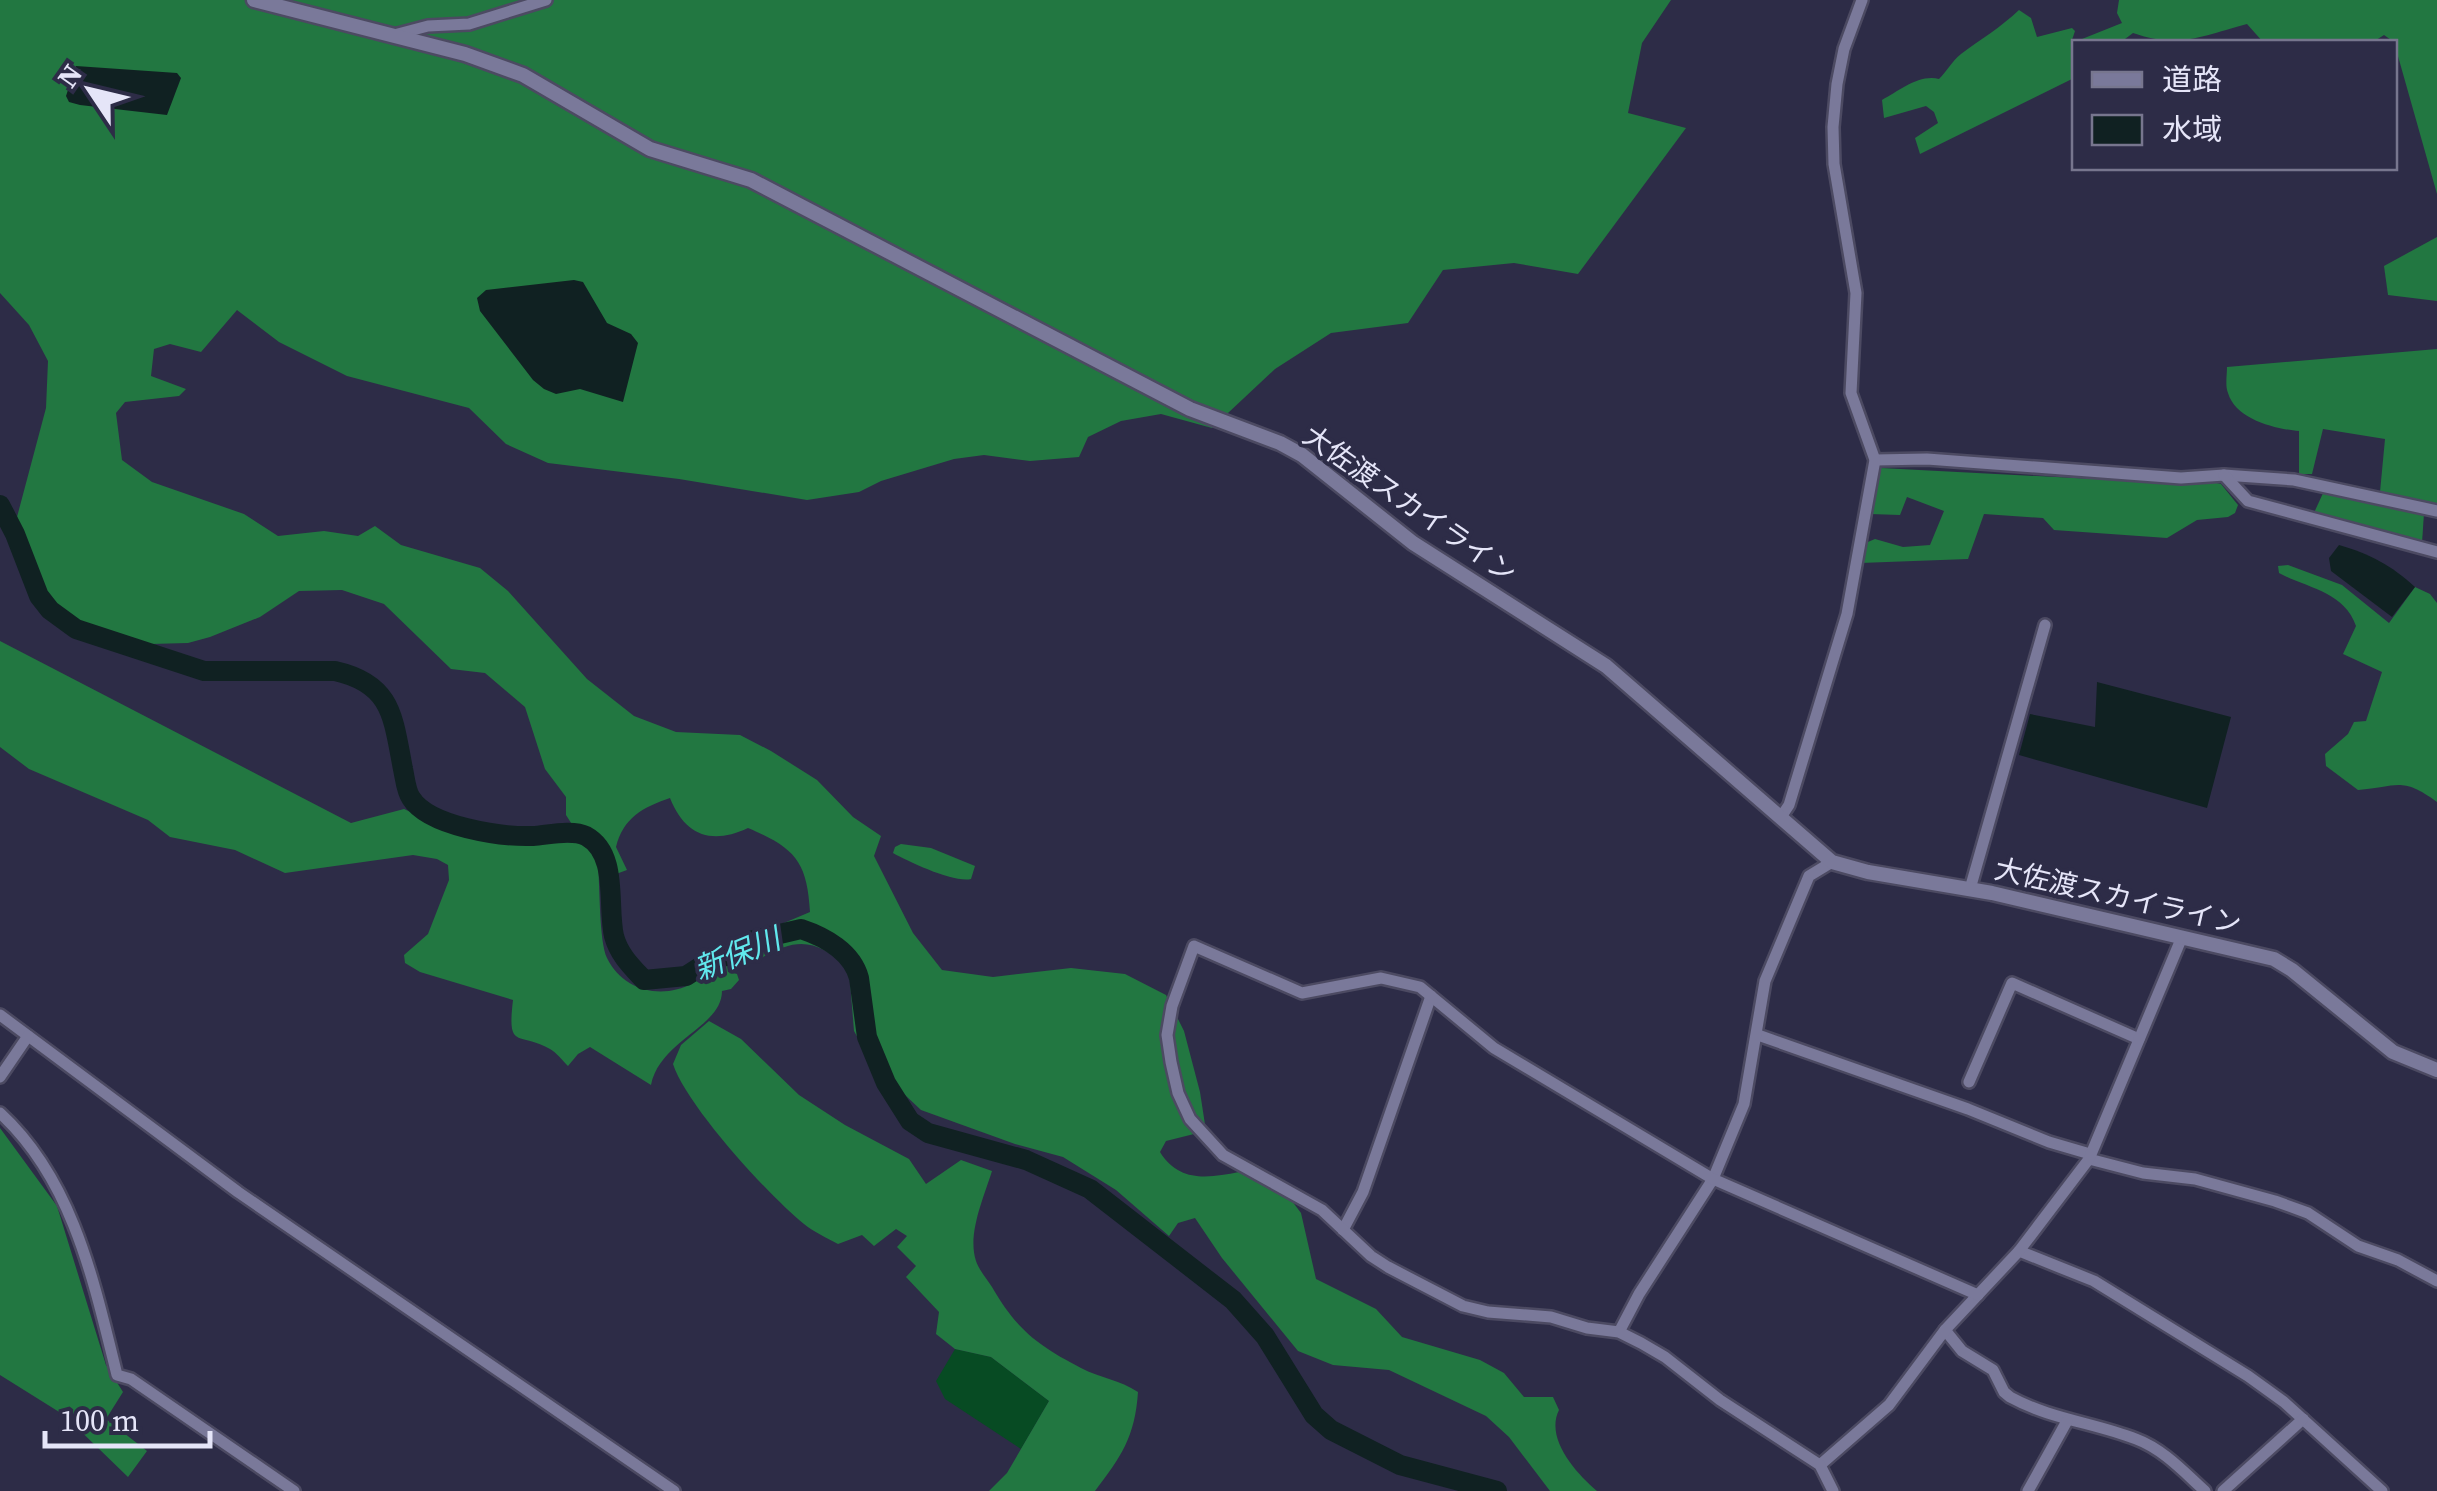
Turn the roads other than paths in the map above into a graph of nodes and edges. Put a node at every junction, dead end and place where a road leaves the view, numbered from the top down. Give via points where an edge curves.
1 (254, 0) edge
2 (546, 0) edge
3 (1862, 0) edge
4 (394, 35) junction
5 (1875, 460) junction
6 (2224, 474) junction
7 (2437, 511) edge
8 (2437, 552) edge
9 (2045, 625) dead end
10 (1782, 817) junction
11 (1832, 862) junction
12 (1970, 888) junction
13 (2182, 937) junction
14 (1431, 996) junction
15 (0, 1015) edge
16 (1758, 1035) junction
17 (28, 1036) junction
18 (2139, 1039) junction
19 (2437, 1070) edge
20 (0, 1076) edge
21 (1969, 1082) dead end
22 (0, 1113) edge
23 (2090, 1157) junction
24 (1713, 1179) junction
25 (1343, 1230) junction
26 (2020, 1251) junction
27 (2437, 1282) edge
28 (1978, 1296) junction
29 (1945, 1330) junction
30 (1619, 1332) junction
31 (2303, 1419) junction
32 (2067, 1421) junction
33 (1820, 1465) junction
34 (294, 1491) edge
35 (674, 1491) edge
36 (1833, 1491) edge
37 (2028, 1491) edge
38 (2205, 1491) edge
39 (2223, 1491) edge
40 (2382, 1491) edge

1 - 4 street, 大佐渡スカイライン
2 - 4 street via 469,24
3 - 5 street via 1837,84 1834,164 1856,292 1850,393
4 - 10 street, 大佐渡スカイライン via 523,76 650,149 751,180 1190,409 1280,443 1413,544 1606,666
5 - 6 street via 1927,458 2182,478
5 - 10 street via 1847,614
6 - 7 street via 2294,480
6 - 8 street via 2248,501
9 - 12 street
10 - 11 street, 大佐渡スカイライン
11 - 12 street, 大佐渡スカイライン
11 - 16 street via 1810,876 1765,981
12 - 13 street, 大佐渡スカイライン
13 - 18 street
13 - 19 street, 大佐渡スカイライン via 2274,959 2393,1052
14 - 24 street via 1494,1048
14 - 25 street via 1364,1192
14 - 25 street via 1381,978 1302,992 1194,946 1168,1034 1190,1120 1223,1155 1322,1210
15 - 17 street
16 - 23 street
16 - 24 street via 1744,1104
17 - 20 street
17 - 35 street via 238,1192
18 - 21 street via 2012,983
18 - 23 street
22 - 34 street via 57,1184 117,1375
23 - 26 street
23 - 27 street via 2275,1201
24 - 28 street
24 - 30 street
25 - 30 street via 1388,1267 1463,1306
26 - 28 street
26 - 31 street via 2094,1282 2248,1376
28 - 29 street
29 - 32 street via 1962,1351 1993,1370 2010,1397
29 - 33 street via 1889,1406
30 - 33 street
31 - 39 street
31 - 40 street
32 - 37 street
32 - 38 street via 2137,1439
33 - 36 street

